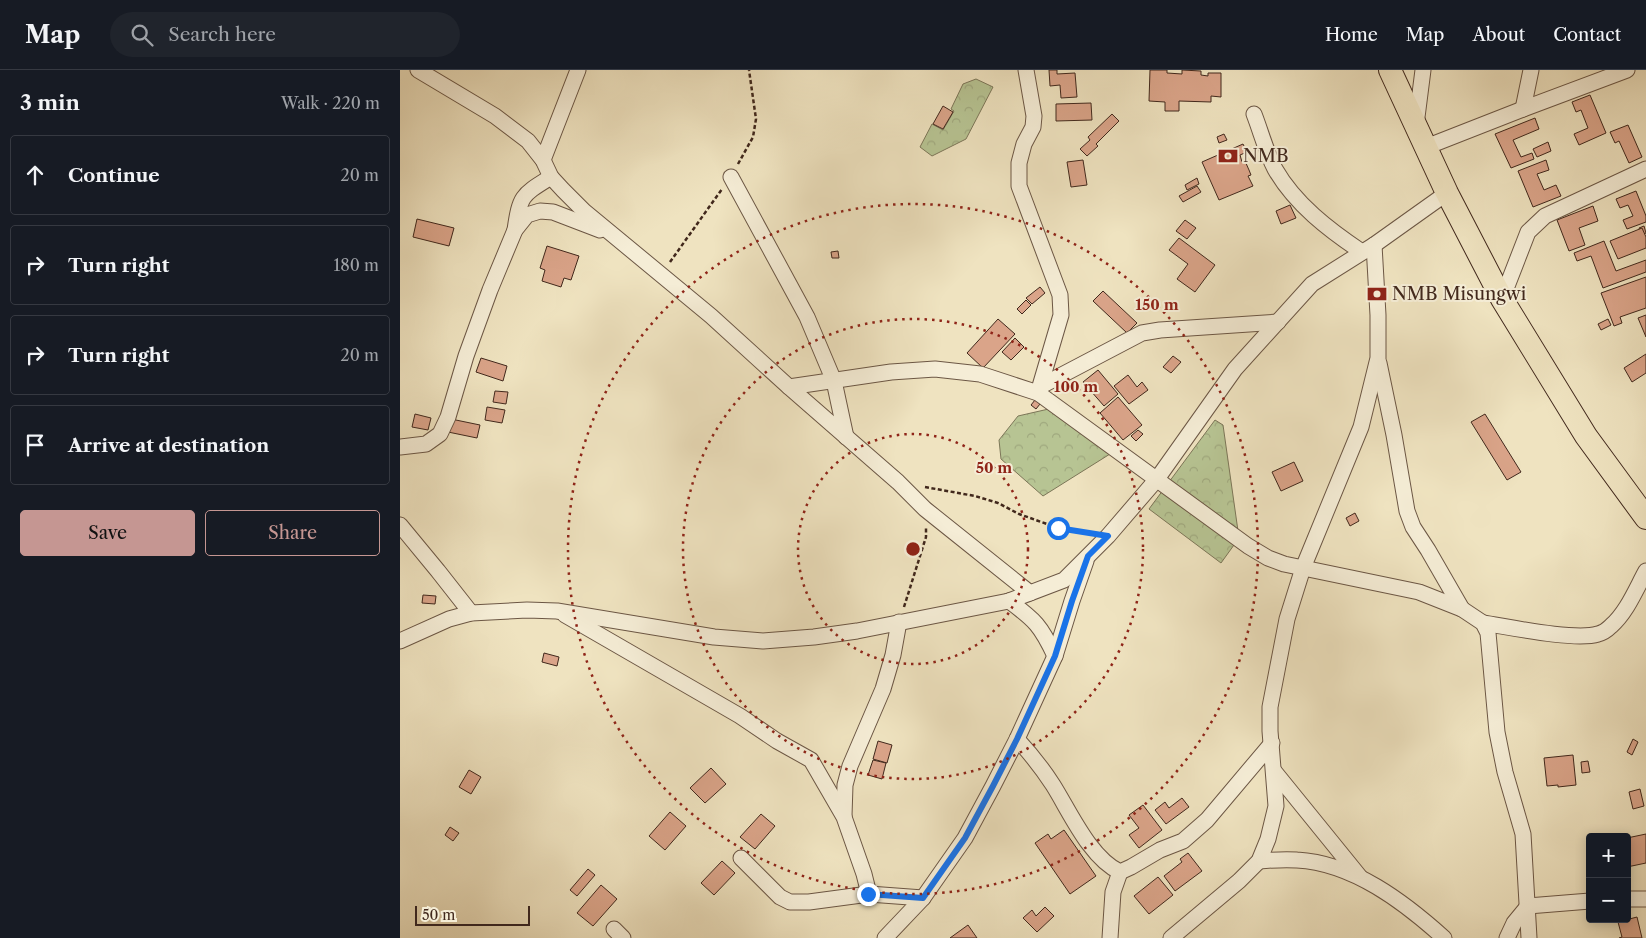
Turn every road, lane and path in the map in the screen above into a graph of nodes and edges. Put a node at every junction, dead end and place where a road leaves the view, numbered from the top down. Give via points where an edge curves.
1 (418, 70) edge
2 (578, 70) edge
3 (1026, 70) edge
4 (1390, 70) edge
5 (1423, 70) edge
6 (1531, 70) edge
7 (1627, 70) edge
8 (1522, 108) junction
9 (1254, 114) dead end
10 (1416, 125) junction
11 (1426, 147) junction
12 (543, 160) junction
13 (1646, 169) edge
14 (551, 177) junction
15 (731, 177) dead end
16 (1447, 193) junction
17 (514, 230) junction
18 (613, 235) junction
19 (1368, 248) junction
20 (1502, 299) junction
21 (1278, 322) junction
22 (1378, 358) junction
23 (834, 381) junction
24 (789, 387) junction
25 (1040, 389) junction
26 (846, 437) junction
27 (400, 447) edge
28 (1157, 479) junction
29 (898, 482) junction
30 (925, 509) junction
31 (1645, 516) edge
32 (400, 525) edge
33 (1108, 536) junction
34 (1088, 556) junction
35 (1303, 568) junction
36 (1646, 571) edge
37 (1030, 593) junction
38 (1009, 601) junction
39 (1462, 609) junction
40 (557, 611) junction
41 (471, 612) junction
42 (899, 622) junction
43 (1483, 623) junction
44 (400, 641) edge
45 (1055, 656) junction
46 (1017, 739) junction
47 (1272, 743) junction
48 (1274, 771) junction
49 (844, 817) junction
50 (741, 858) dead end
51 (1259, 861) junction
52 (1120, 872) junction
53 (1361, 878) junction
54 (868, 894) junction
55 (923, 898) junction
56 (1646, 899) edge
57 (1631, 900) edge
58 (1586, 902) edge
59 (1528, 906) junction
60 (885, 938) edge
61 (1110, 938) edge
62 (1170, 938) edge
63 (1444, 938) edge
64 (1507, 938) edge
65 (1529, 938) edge

1 - 12 street via 495,116 528,141
2 - 12 street
3 - 25 street via 1034,116 1019,163 1019,186 1060,295 1061,315
4 - 10 highway
5 - 10 street
6 - 8 street
7 - 8 street
8 - 11 street
9 - 19 street via 1274,168 1290,191 1340,237
10 - 11 highway
11 - 16 highway
12 - 14 street
13 - 20 street via 1545,216 1528,232
14 - 17 street via 522,198
14 - 18 street
15 - 23 street via 807,317
16 - 19 street
16 - 20 highway
17 - 18 street via 527,215 540,211 553,212
17 - 27 street via 440,434 426,444
18 - 24 street via 711,316
19 - 21 street via 1312,284
19 - 22 street via 1378,315
20 - 31 highway via 1586,436
21 - 25 street via 1142,333
21 - 28 street via 1234,369
22 - 35 street via 1361,427
22 - 39 street via 1406,511
23 - 24 street
23 - 25 street via 936,369 980,374
23 - 26 street
24 - 26 street
25 - 28 street
26 - 29 street
28 - 33 street
28 - 35 street via 1248,546 1268,558
29 - 30 street
29 - 33 path via 975,496 1058,528
30 - 37 street
30 - 42 path via 926,536
32 - 41 street
33 - 34 street
34 - 37 street via 1064,580
34 - 45 street
35 - 39 street via 1418,592
35 - 47 street via 1287,619 1270,707
36 - 43 street via 1622,614 1611,627 1598,634 1548,633
37 - 38 street
38 - 42 street
38 - 45 street via 1032,617 1045,633
39 - 43 street
40 - 41 street
40 - 42 street via 714,637 764,641 814,637
40 - 49 street via 811,760
41 - 44 street
42 - 49 street via 878,702 850,766 845,785
43 - 59 street via 1488,633 1497,732 1522,834
45 - 46 street
46 - 52 street via 1052,783 1096,854
46 - 55 street via 965,838
47 - 48 street
47 - 52 street via 1207,820 1183,841
48 - 51 street via 1276,806
48 - 53 street
49 - 54 street
50 - 54 street via 780,898 790,902
51 - 53 street via 1298,860 1330,866
51 - 62 street
52 - 61 street via 1113,892
53 - 63 street via 1394,896
54 - 55 street
55 - 60 street
56 - 57 street
58 - 59 street
59 - 64 street
59 - 65 street

